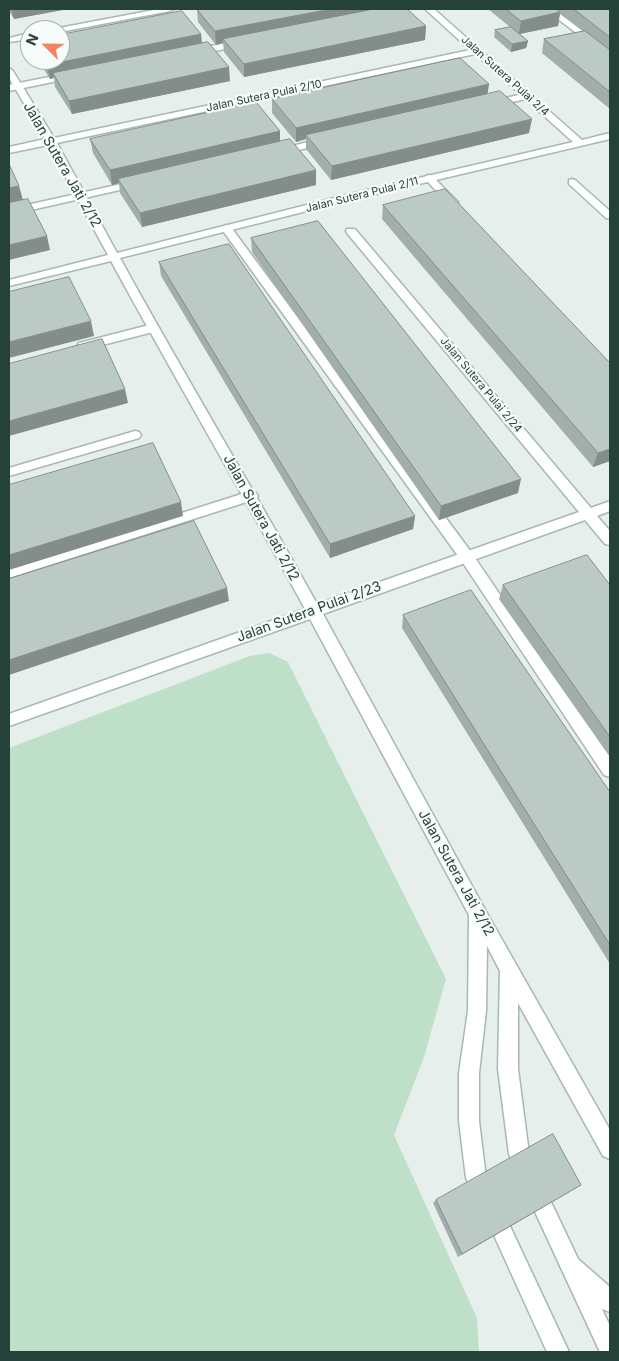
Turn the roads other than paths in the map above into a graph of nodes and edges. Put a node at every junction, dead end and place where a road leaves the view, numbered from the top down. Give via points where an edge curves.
1 (170, 9) edge
2 (429, 9) edge
3 (549, 9) edge
4 (70, 28) edge
5 (256, 40) edge
6 (477, 51) junction
7 (189, 54) edge
8 (610, 56) edge
9 (9, 71) edge
10 (84, 74) edge
11 (13, 87) edge
12 (527, 96) junction
13 (478, 107) edge
14 (610, 136) edge
15 (333, 140) edge
16 (51, 142) junction
17 (581, 144) junction
18 (9, 150) edge
19 (265, 155) edge
20 (429, 178) junction
21 (148, 181) edge
22 (572, 182) dead end
23 (80, 196) junction
24 (9, 212) edge
25 (463, 213) edge
26 (610, 216) edge
27 (226, 228) junction
28 (351, 231) dead end
29 (114, 257) junction
30 (9, 283) edge
31 (152, 328) junction
32 (76, 348) edge
33 (135, 435) dead end
34 (9, 472) edge
35 (251, 496) junction
36 (610, 506) edge
37 (589, 514) junction
38 (610, 540) edge
39 (466, 556) junction
40 (9, 574) edge
41 (311, 611) junction
42 (9, 720) edge
43 (610, 770) edge
44 (478, 914) junction
45 (509, 968) junction
46 (610, 1149) edge
47 (519, 1154) edge
48 (476, 1178) edge
49 (543, 1207) edge
50 (502, 1231) edge
51 (571, 1266) junction
52 (610, 1301) edge
53 (610, 1350) edge
54 (558, 1352) edge

1 - 4 street
2 - 6 street, Jalan Sutera Pulai 2/4
3 - 8 street
5 - 7 street
6 - 12 street, Jalan Sutera Pulai 2/4
6 - 16 street, Jalan Sutera Pulai 2/10
9 - 11 street, Jalan Sutera Jati 2/12
10 - 11 street
11 - 16 street, Jalan Sutera Jati 2/12
12 - 13 street
12 - 17 street, Jalan Sutera Pulai 2/4
14 - 17 street, Jalan Sutera Pulai 2/11
15 - 19 street
16 - 18 street, Jalan Sutera Pulai 2/10
16 - 23 street, Jalan Sutera Jati 2/12
17 - 20 street, Jalan Sutera Pulai 2/11
20 - 25 street
20 - 27 street, Jalan Sutera Pulai 2/11
21 - 23 street
22 - 26 street
23 - 24 street
23 - 29 street, Jalan Sutera Jati 2/12
27 - 29 street, Jalan Sutera Pulai 2/11
27 - 39 street
28 - 37 street, Jalan Sutera Pulai 2/24
29 - 30 street, Jalan Sutera Pulai 2/11
29 - 31 street, Jalan Sutera Jati 2/12
31 - 32 street
31 - 35 street, Jalan Sutera Jati 2/12
33 - 34 street
35 - 40 street
35 - 41 street, Jalan Sutera Jati 2/12
36 - 37 street, Jalan Sutera Pulai 2/23
37 - 38 street, Jalan Sutera Pulai 2/24
37 - 39 street, Jalan Sutera Pulai 2/23
39 - 41 street, Jalan Sutera Pulai 2/23
39 - 43 street
41 - 42 street, Jalan Sutera Pulai 2/23
41 - 44 street, Jalan Sutera Jati 2/12
44 - 45 street, Jalan Sutera Jati 2/12
44 - 48 street via 477,1011 469,1073 469,1121
45 - 46 street, Jalan Sutera Jati 2/12
45 - 47 street via 508,1069
49 - 51 street
50 - 54 street
51 - 52 street
51 - 53 street

